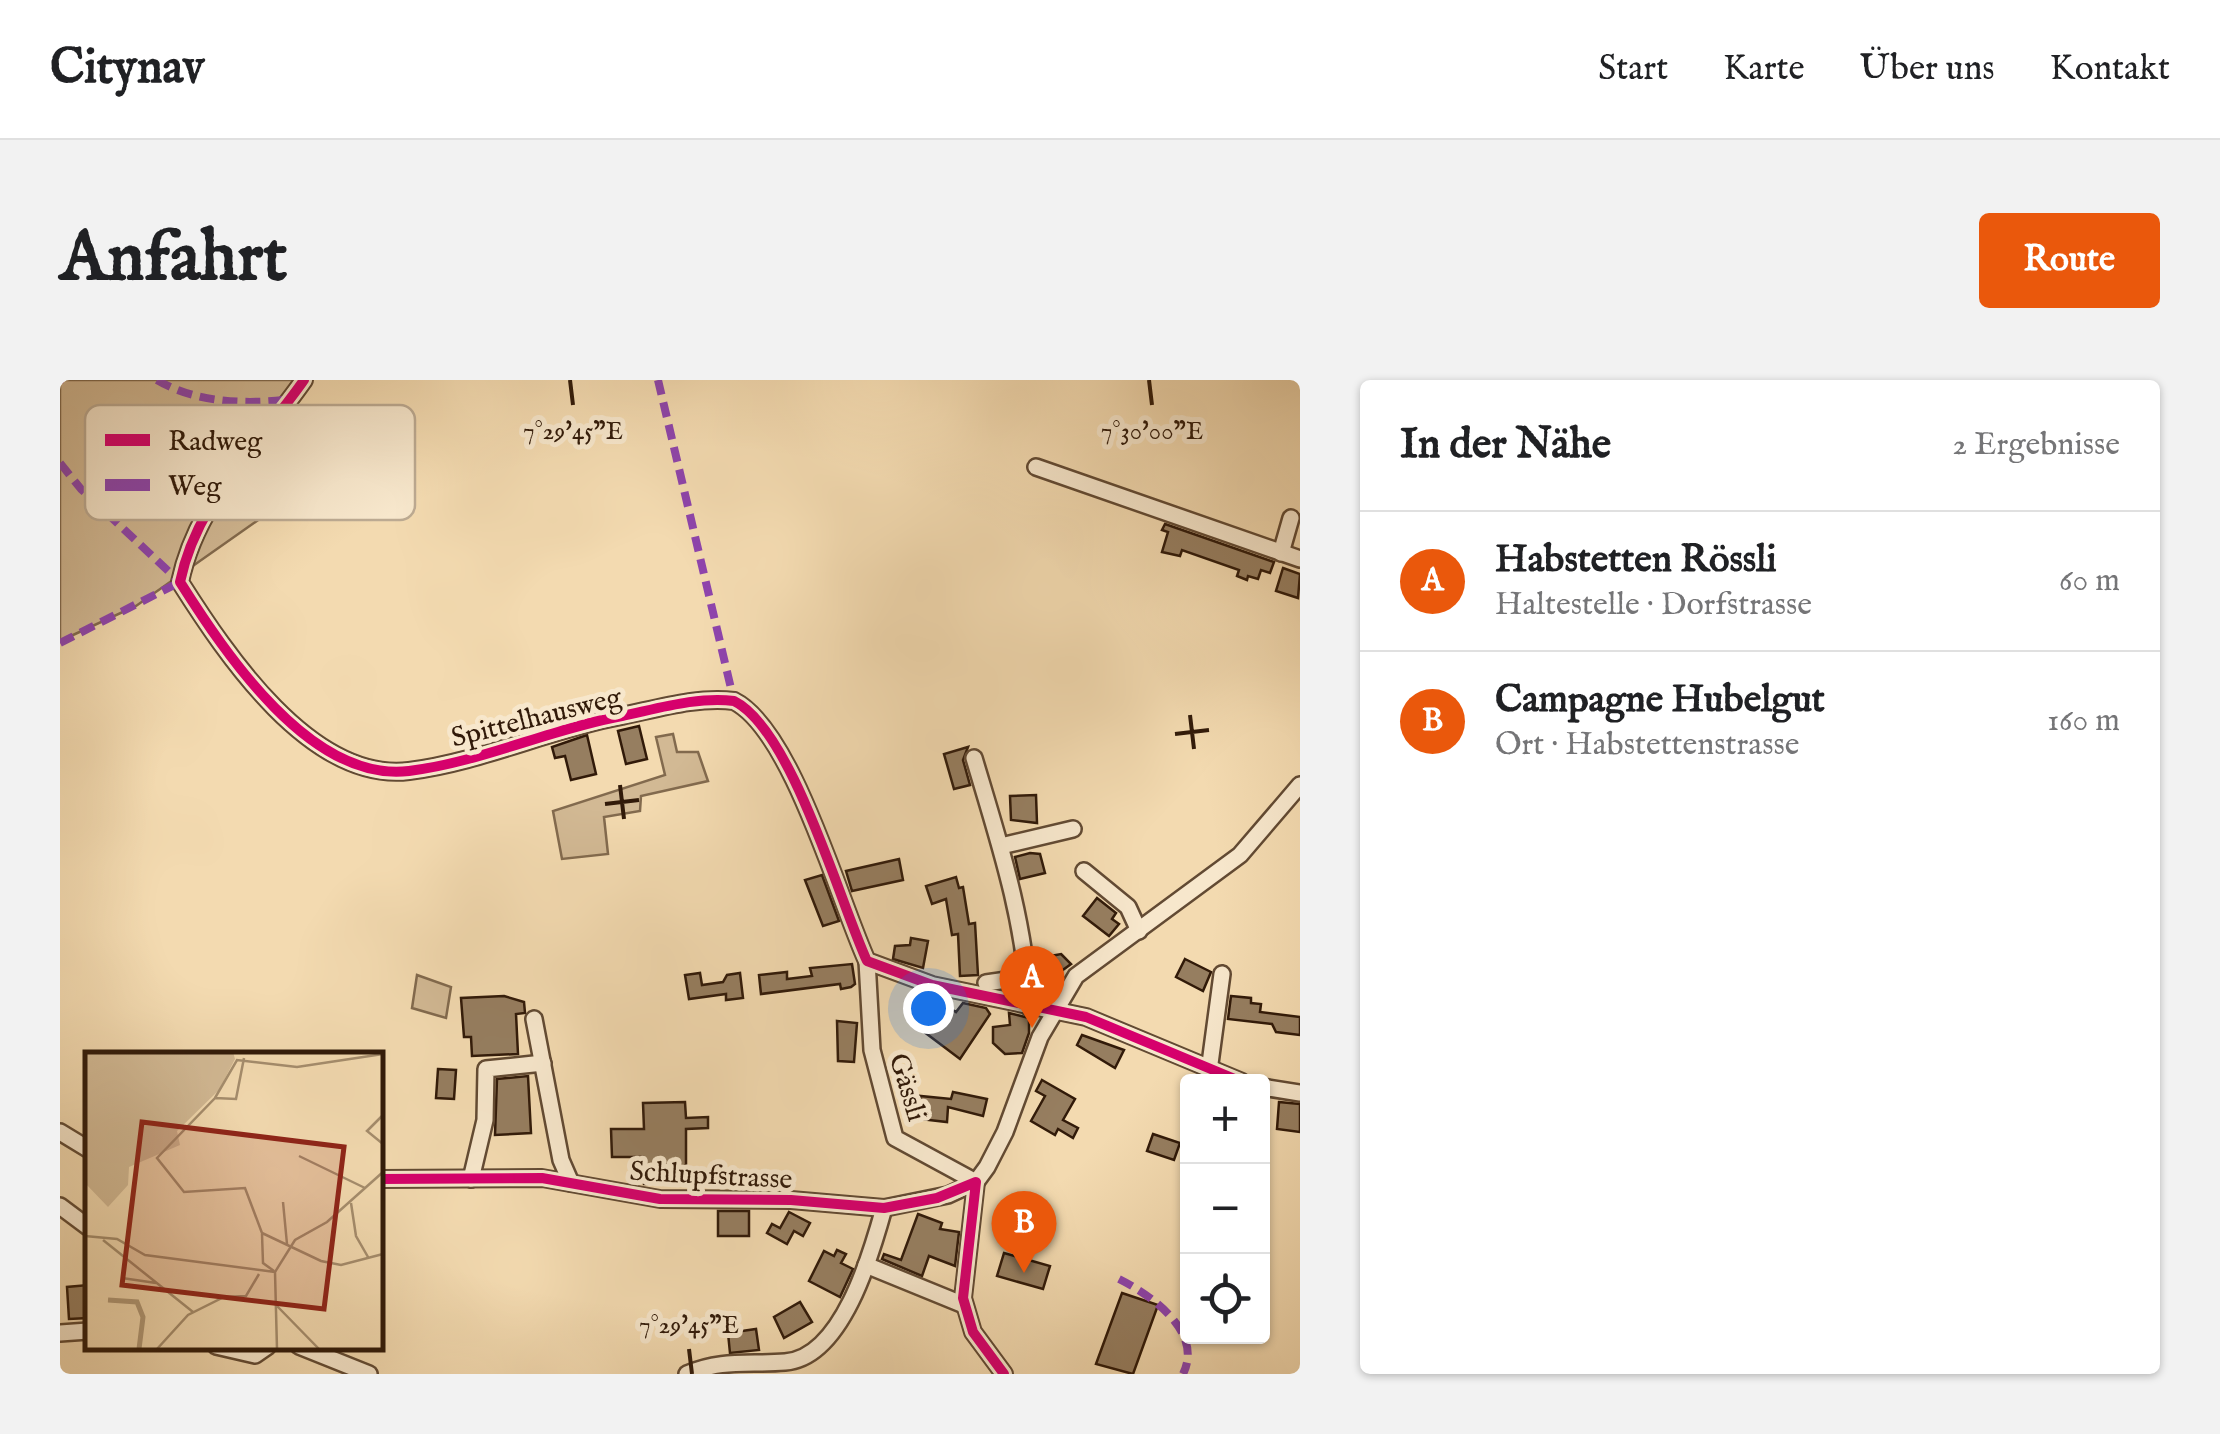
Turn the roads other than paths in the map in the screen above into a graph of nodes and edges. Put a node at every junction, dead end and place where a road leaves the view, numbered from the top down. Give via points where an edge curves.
1 (304, 380) edge
2 (285, 405) edge
3 (1036, 467) dead end
4 (1291, 518) dead end
5 (201, 520) edge
6 (1281, 552) junction
7 (1300, 559) edge
8 (974, 758) dead end
9 (1300, 786) edge
10 (1073, 830) dead end
11 (1001, 846) junction
12 (1084, 871) dead end
13 (1139, 931) junction
14 (867, 962) junction
15 (1222, 974) dead end
16 (1027, 977) junction
17 (986, 983) dead end
18 (1029, 1007) junction
19 (1054, 1011) junction
20 (534, 1018) dead end
21 (542, 1063) junction
22 (1208, 1071) junction
23 (1217, 1074) edge
24 (1270, 1088) edge
25 (1300, 1093) edge
26 (60, 1132) edge
27 (85, 1147) edge
28 (382, 1179) edge
29 (472, 1179) junction
30 (571, 1182) junction
31 (976, 1182) junction
32 (60, 1206) edge
33 (884, 1208) junction
34 (85, 1225) edge
35 (866, 1264) junction
36 (964, 1305) junction
37 (85, 1331) edge
38 (60, 1333) edge
39 (229, 1349) edge
40 (263, 1349) edge
41 (306, 1349) edge
42 (369, 1374) edge
43 (687, 1374) edge
44 (1004, 1374) edge

1 - 2 street, Spittelhausweg
3 - 6 street
4 - 6 street
5 - 14 street, Spittelhausweg via 180,582 231,656 291,724 342,758 400,772 563,727 734,701 754,716 783,760
6 - 7 street
8 - 11 street
9 - 13 street via 1252,845
10 - 11 street
11 - 16 street via 1017,898
12 - 13 street via 1128,907
13 - 19 street via 1076,976
14 - 18 street
14 - 31 street, Gässli via 872,1050 895,1138
15 - 22 street
16 - 17 street
16 - 18 street
18 - 19 street
19 - 22 street via 1086,1017
19 - 31 street via 1005,1132
20 - 21 street
21 - 29 street via 486,1069 485,1120
21 - 30 street
22 - 23 street
24 - 25 street
26 - 27 street
28 - 29 street, Schlupfstrasse
29 - 30 street, Schlupfstrasse
30 - 33 street, Schlupfstrasse via 660,1199
31 - 33 street, Schlupfstrasse
31 - 36 street
32 - 34 street
33 - 35 street
35 - 36 street
35 - 43 street via 831,1335 811,1355 726,1361
36 - 44 street via 972,1332
37 - 38 street
39 - 40 street via 254,1355
41 - 42 street

